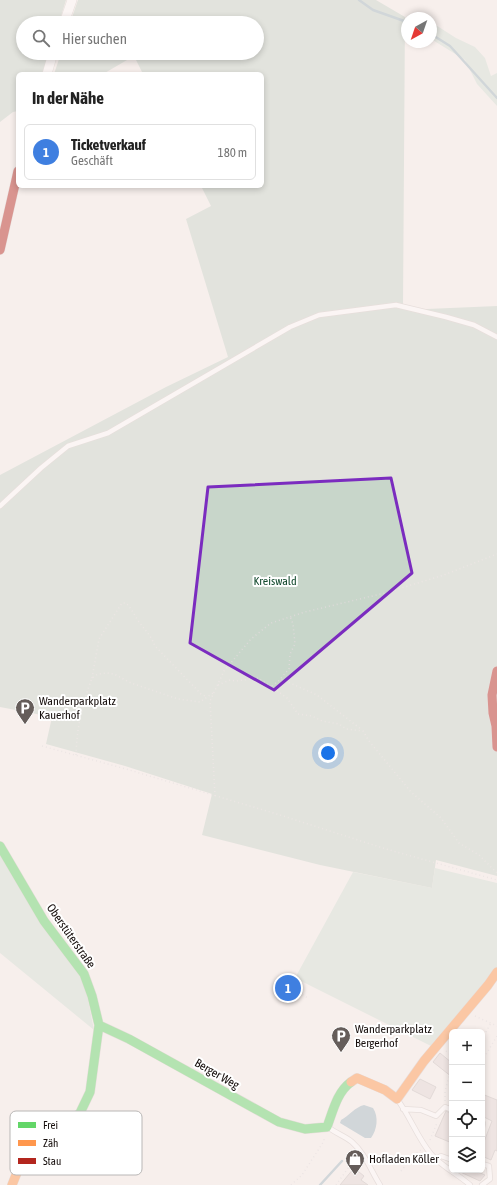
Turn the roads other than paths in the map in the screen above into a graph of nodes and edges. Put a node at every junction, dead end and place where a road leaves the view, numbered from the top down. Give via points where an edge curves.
1 (72, 0) edge
2 (66, 16) edge
3 (51, 60) edge
4 (48, 72) edge
5 (16, 180) edge
6 (0, 250) edge
7 (497, 337) edge
8 (0, 506) edge
9 (497, 671) edge
10 (497, 747) edge
11 (0, 846) edge
12 (497, 972) edge
13 (99, 1025) junction
14 (397, 1099) junction
15 (403, 1109) junction
16 (449, 1109) edge
17 (80, 1111) edge
18 (324, 1127) junction
19 (436, 1159) junction
20 (449, 1159) edge
21 (485, 1165) edge
22 (16, 1175) edge
23 (12, 1185) edge
24 (380, 1185) edge
25 (470, 1185) edge
26 (482, 1185) edge

1 - 2 street
3 - 4 street
5 - 6 street
7 - 8 lane via 474,325 396,305 319,314 290,327 108,433 68,446
9 - 10 street via 492,695
11 - 13 street, Oberstüterstraße via 44,920 84,974
12 - 14 street via 424,1061
13 - 17 street, Oberstüterstraße via 90,1092
13 - 18 street, Berger Weg via 129,1038 279,1122 304,1129
14 - 15 lane
14 - 18 street via 385,1090 357,1078 345,1086
15 - 16 lane via 421,1110 436,1116 445,1107
15 - 19 lane via 425,1146
18 - 24 lane via 361,1150
19 - 20 lane via 441,1156
19 - 25 lane
21 - 26 lane via 489,1166 490,1179
22 - 23 street, Oberstüterstraße

